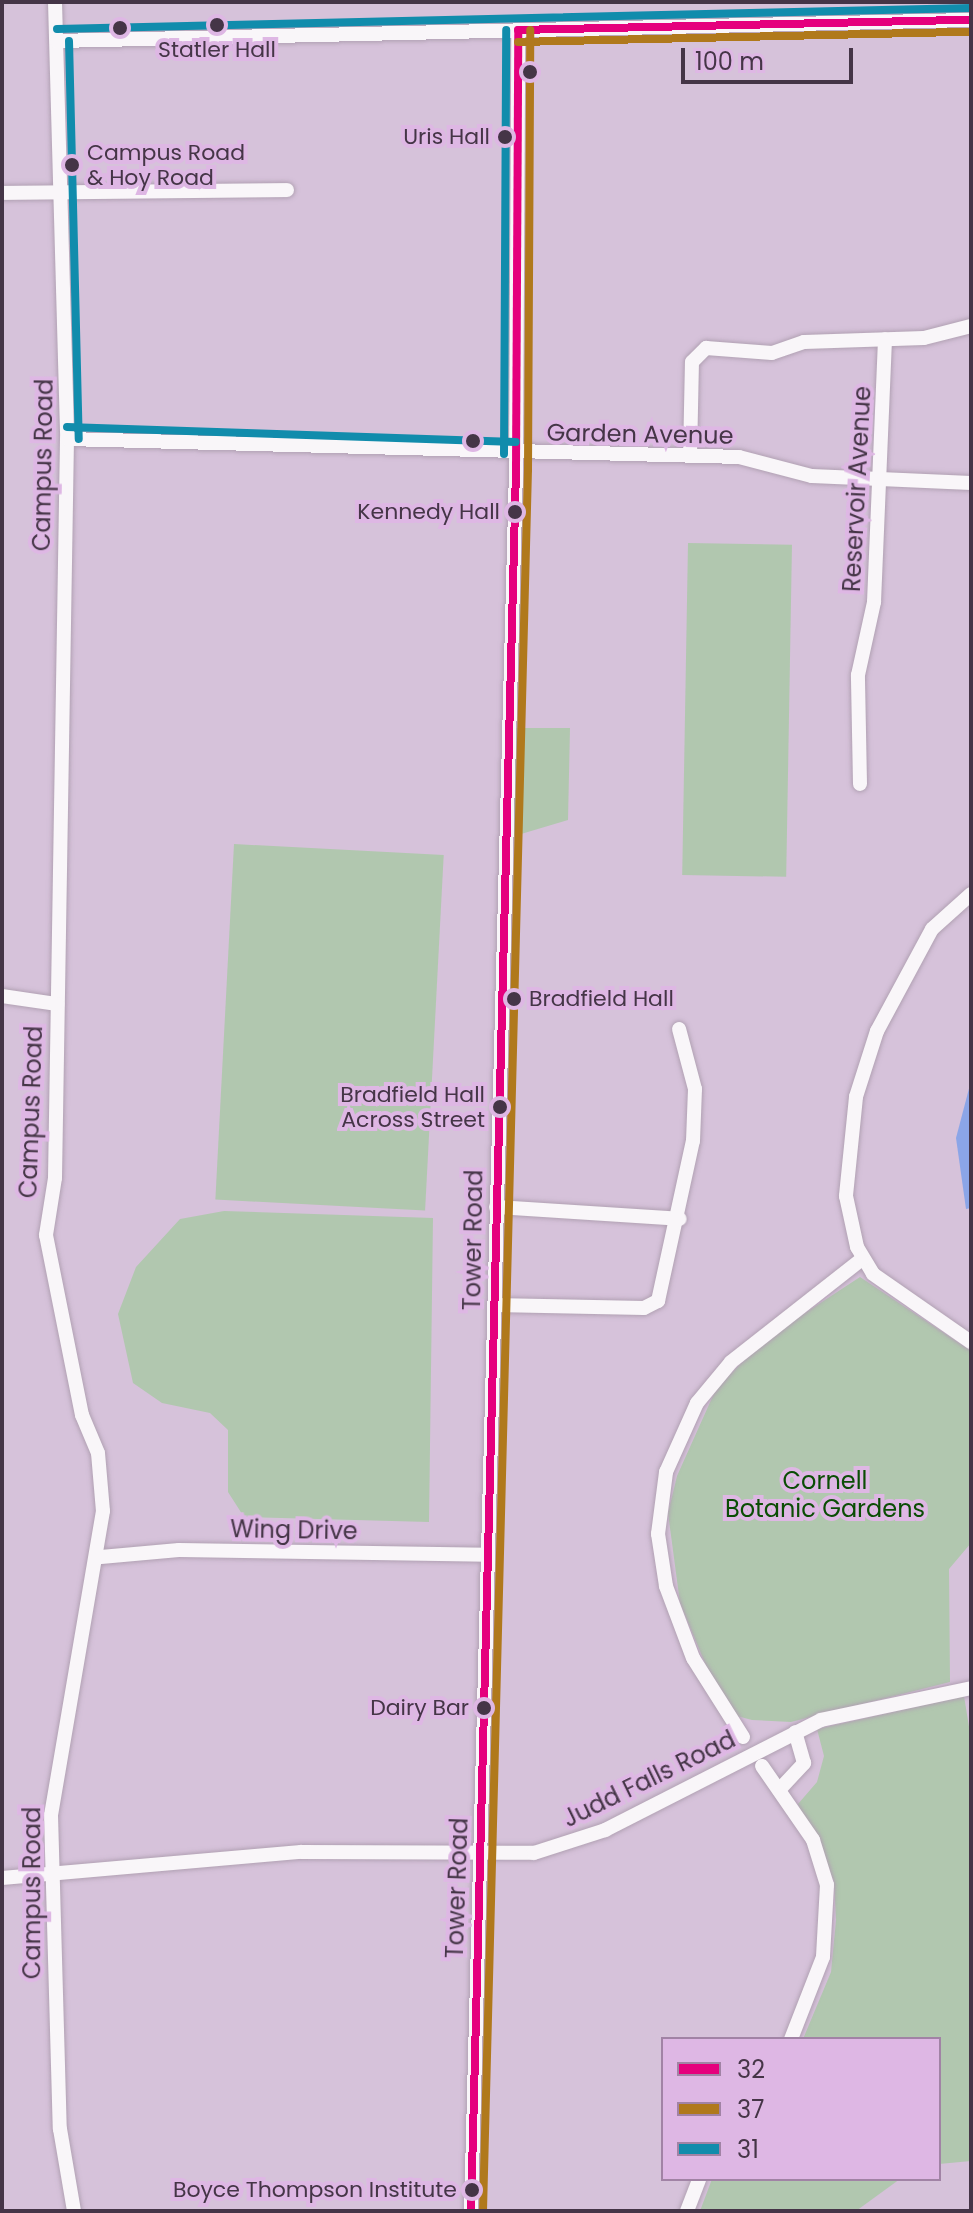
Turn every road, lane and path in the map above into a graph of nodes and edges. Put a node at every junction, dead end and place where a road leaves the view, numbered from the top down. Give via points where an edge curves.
1 (55, 2) edge
2 (971, 20) edge
3 (518, 30) junction
4 (57, 41) junction
5 (64, 189) junction
6 (287, 190) dead end
7 (2, 193) edge
8 (971, 326) edge
9 (885, 339) junction
10 (67, 439) junction
11 (516, 454) junction
12 (690, 456) junction
13 (881, 478) junction
14 (971, 483) edge
15 (860, 784) dead end
16 (971, 894) edge
17 (2, 996) edge
18 (57, 1004) junction
19 (679, 1029) dead end
20 (496, 1207) junction
21 (680, 1219) junction
22 (862, 1259) junction
23 (494, 1305) junction
24 (971, 1342) edge
25 (487, 1555) junction
26 (101, 1557) junction
27 (971, 1688) edge
28 (795, 1732) junction
29 (743, 1737) dead end
30 (762, 1766) dead end
31 (779, 1790) junction
32 (480, 1855) junction
33 (52, 1874) junction
34 (2, 1878) edge
35 (792, 2037) edge
36 (698, 2181) edge
37 (74, 2211) edge
38 (471, 2211) edge
39 (687, 2211) edge

1 - 4 street, Campus Road
2 - 3 street
3 - 4 street
3 - 11 street, Tower Road
4 - 5 street, Campus Road
5 - 6 street
5 - 7 street
5 - 10 street, Campus Road
8 - 9 street
9 - 12 street via 804,342 738,355 703,349 692,362
9 - 13 street, Reservoir Avenue
10 - 11 street, Garden Avenue
10 - 18 street, Campus Road
11 - 12 street, Garden Avenue
11 - 20 street, Tower Road
12 - 13 street, Garden Avenue via 762,460 812,476
13 - 14 street, Garden Avenue
13 - 15 street, Reservoir Avenue via 874,602 858,675
16 - 22 street via 932,929 866,1058 846,1196
17 - 18 street
18 - 26 street, Campus Road via 55,1178 46,1235 82,1415 100,1460
19 - 21 street via 695,1089
20 - 21 street
20 - 23 street, Tower Road
21 - 23 street via 658,1301 614,1307
22 - 24 street via 913,1307
22 - 29 street via 731,1362 697,1403 666,1472 658,1534 666,1586 693,1658
23 - 25 street, Tower Road
25 - 26 street, Wing Drive via 179,1550
25 - 32 street, Tower Road
26 - 33 street, Campus Road via 56,1776
27 - 28 street, Judd Falls Road via 853,1710
28 - 31 street via 804,1763
28 - 32 street, Judd Falls Road via 586,1839 534,1853
30 - 31 street
31 - 35 street via 813,1840 829,1901 816,1984
32 - 33 street, Judd Falls Road via 340,1850
32 - 38 street, Tower Road
33 - 34 street, Judd Falls Road
33 - 37 street, Campus Road via 60,2129
36 - 39 street

